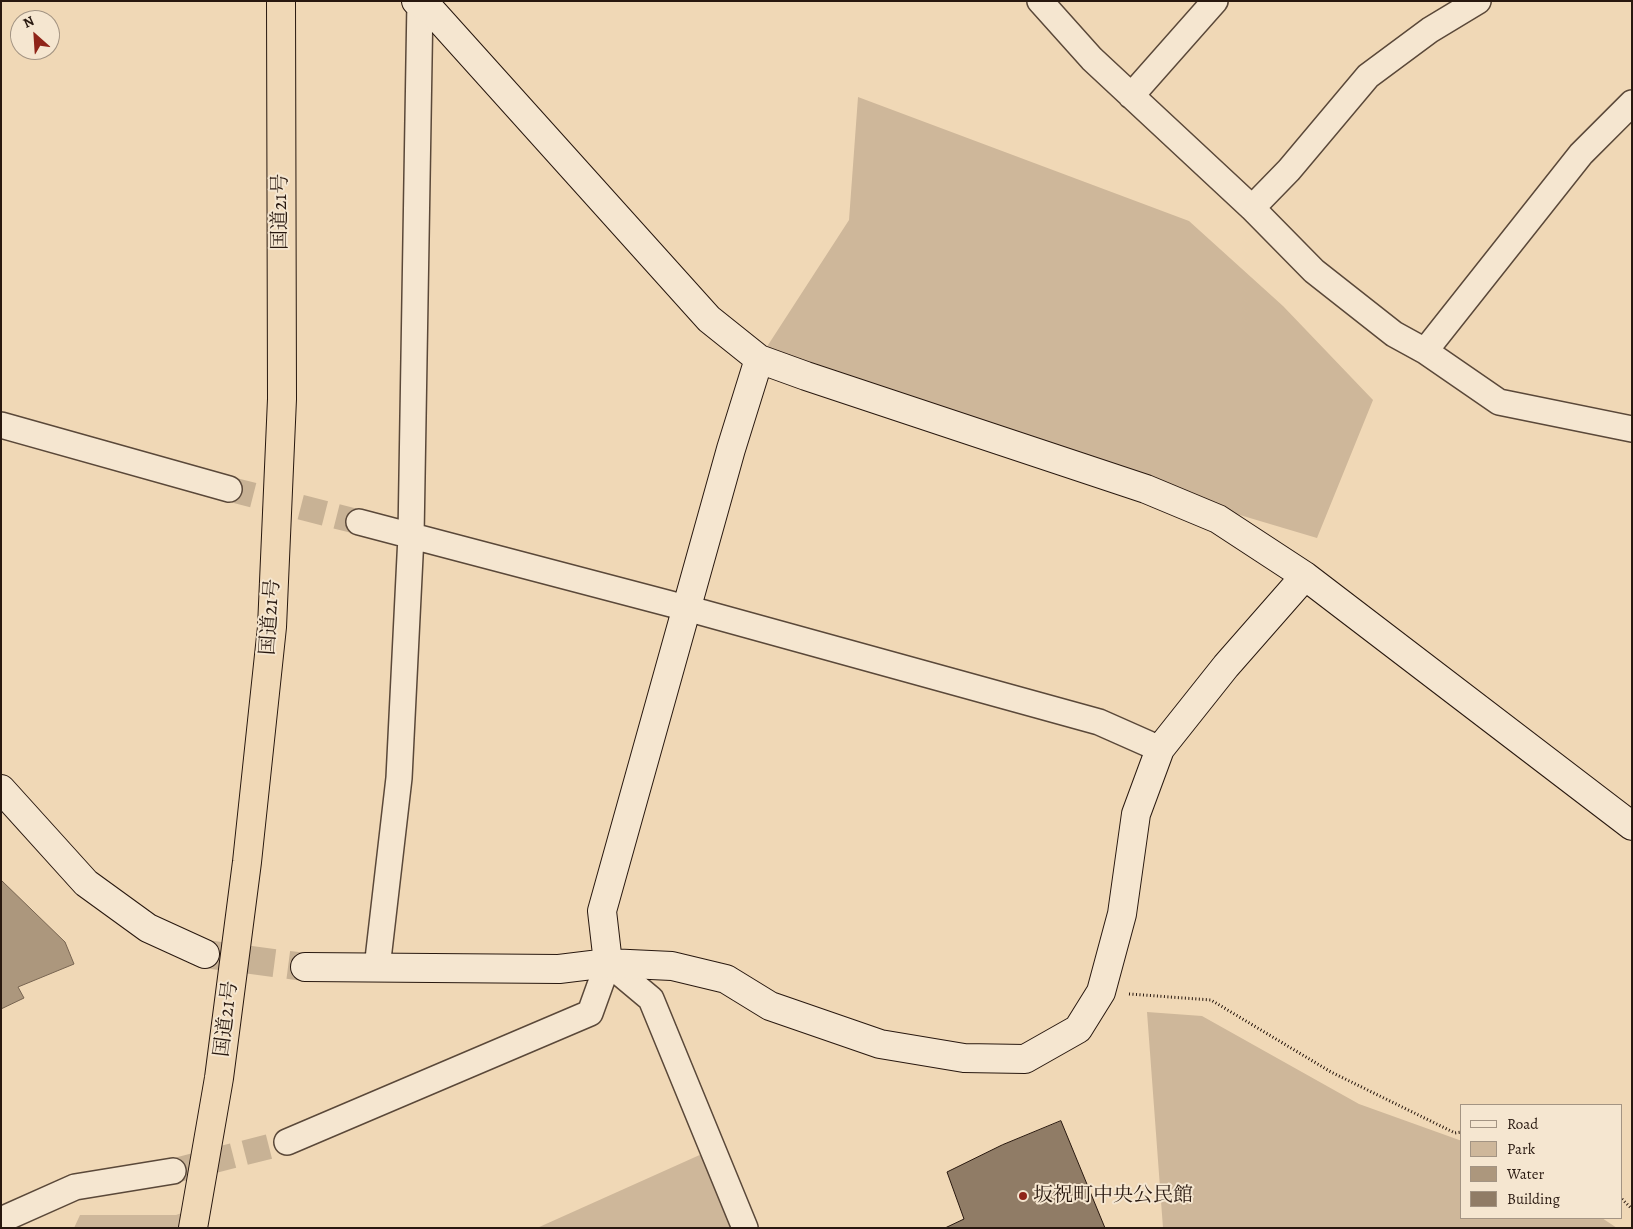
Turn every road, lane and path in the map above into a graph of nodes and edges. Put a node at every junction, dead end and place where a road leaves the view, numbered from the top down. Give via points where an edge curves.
1 (281, 1) edge
2 (1040, 1) edge
3 (1215, 1) edge
4 (1478, 1) edge
5 (419, 2) edge
6 (1131, 96) junction
7 (1632, 103) edge
8 (1252, 208) junction
9 (1425, 351) junction
10 (759, 359) junction
11 (1, 425) edge
12 (1632, 429) edge
13 (229, 488) tunnel mouth
14 (359, 522) tunnel mouth
15 (411, 536) junction
16 (1305, 576) junction
17 (686, 608) junction
18 (1160, 748) junction
19 (1, 789) edge
20 (1632, 826) edge
21 (205, 954) tunnel mouth
22 (608, 963) junction
23 (305, 967) tunnel mouth
24 (377, 968) junction
25 (1101, 992) junction
26 (1460, 1132) edge
27 (287, 1142) tunnel mouth
28 (173, 1170) tunnel mouth
29 (1623, 1200) edge
30 (1632, 1209) edge
31 (1, 1220) edge
32 (193, 1228) edge
33 (745, 1228) edge

1 - 32 highway, 国道21号 via 282,399 272,627 247,862 219,1078
2 - 6 street via 1092,59
3 - 6 street
4 - 8 street via 1430,30 1368,76 1289,170
5 - 10 street via 431,10 709,319
5 - 15 street
6 - 8 street
7 - 9 street via 1581,154
8 - 9 street via 1314,272 1394,334
9 - 12 street via 1499,402
10 - 16 street via 1146,489 1218,519
10 - 17 street
11 - 13 street
14 - 15 street
15 - 17 street
15 - 24 street via 400,778
16 - 18 street
16 - 20 street
17 - 18 street via 1099,722
17 - 22 street via 602,911
18 - 25 street via 1136,814 1122,914
19 - 21 street via 86,883 148,928
22 - 24 street via 560,969
22 - 25 street via 672,966 726,979 770,1006 880,1044 964,1058 1026,1059 1078,1029
22 - 27 street via 590,1012
22 - 33 street via 651,999
23 - 24 street
25 - 26 path via 1211,1000 1331,1072 1455,1133
28 - 31 street via 75,1187
29 - 30 path

